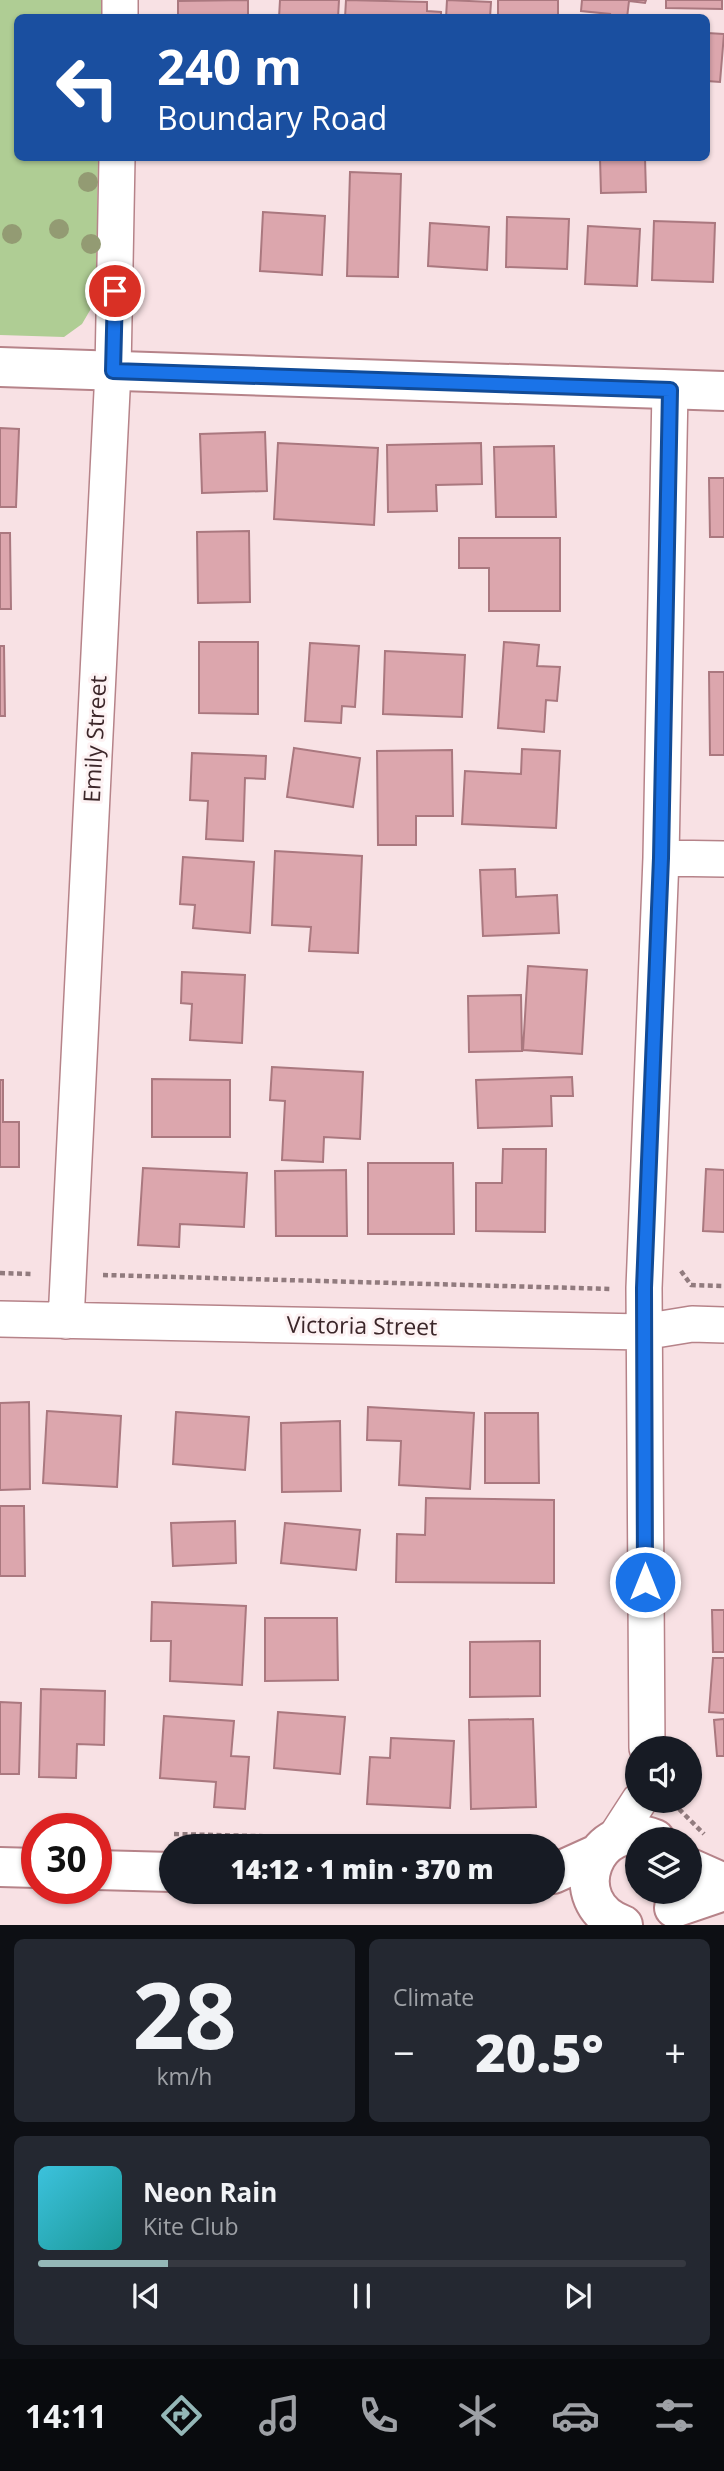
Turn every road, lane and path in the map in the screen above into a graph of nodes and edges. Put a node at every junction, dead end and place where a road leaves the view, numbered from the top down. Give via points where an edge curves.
1 (117, 161) edge
2 (0, 367) edge
3 (113, 371) junction
4 (670, 390) junction
5 (724, 391) edge
6 (661, 858) junction
7 (724, 859) edge
8 (0, 1273) edge
9 (68, 1275) junction
10 (686, 1281) dead end
11 (691, 1286) dead end
12 (724, 1286) edge
13 (644, 1288) junction
14 (0, 1319) edge
15 (66, 1321) junction
16 (724, 1325) edge
17 (643, 1332) junction
18 (647, 1736) edge
19 (630, 1813) edge
20 (625, 1839) edge
21 (605, 1846) junction
22 (565, 1855) edge
23 (0, 1867) edge
24 (21, 1868) edge
25 (112, 1870) edge
26 (159, 1872) edge
27 (702, 1873) edge
28 (724, 1883) edge
29 (724, 1891) edge
30 (565, 1894) edge
31 (666, 1914) edge
32 (611, 1919) edge

1 - 3 street, Emily Street
2 - 3 street
3 - 4 street
3 - 9 street, Emily Street
4 - 5 street
4 - 6 street
6 - 7 street
6 - 13 street
8 - 9 path
9 - 13 path
9 - 15 street, Emily Street
10 - 13 path
11 - 12 path
13 - 17 street
14 - 15 street, Victoria Street
15 - 17 street, Victoria Street
16 - 17 street, Victoria Street via 692,1324
17 - 18 street
19 - 21 street
20 - 21 street
21 - 22 street
21 - 32 street via 588,1880
23 - 24 street
25 - 26 street
27 - 28 street
29 - 31 street
30 - 32 street

